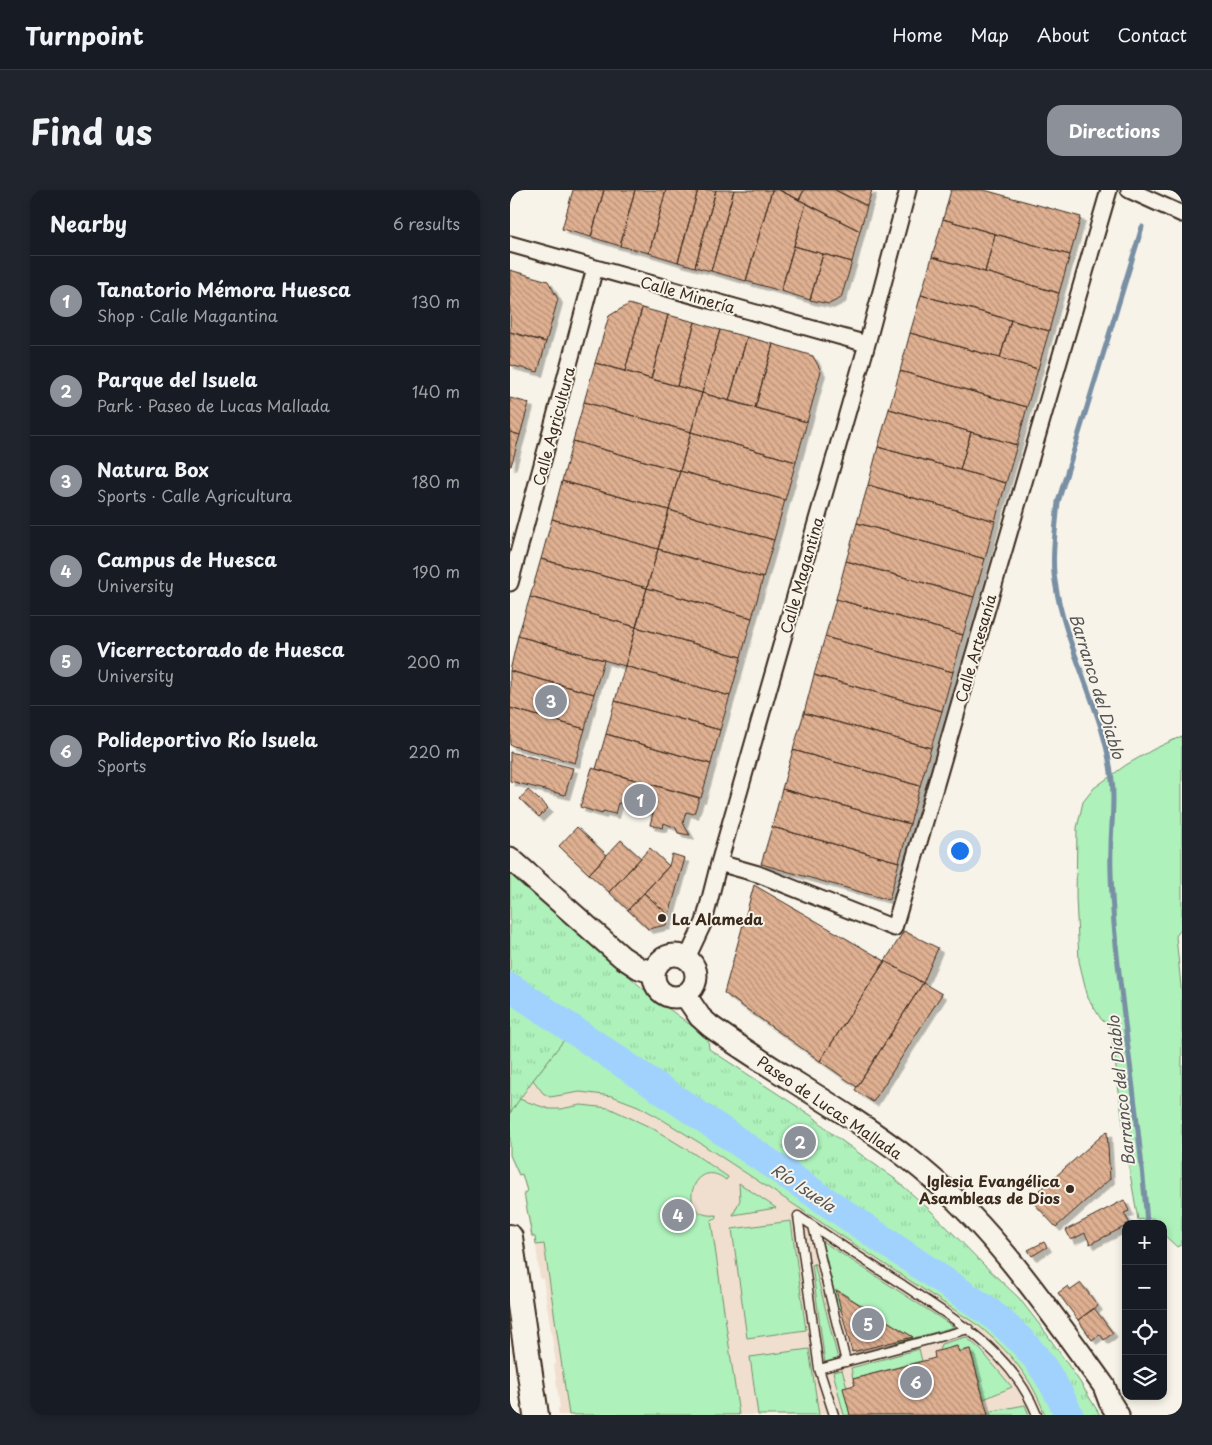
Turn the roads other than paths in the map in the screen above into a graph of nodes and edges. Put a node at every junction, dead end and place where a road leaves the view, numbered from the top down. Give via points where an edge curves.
1 (908, 190) edge
2 (1109, 190) edge
3 (1129, 190) edge
4 (1182, 214) edge
5 (510, 244) edge
6 (595, 268) junction
7 (867, 344) junction
8 (510, 583) edge
9 (510, 858) edge
10 (719, 863) junction
11 (687, 958) junction
12 (654, 973) junction
13 (685, 995) junction
14 (813, 1226) junction
15 (510, 1238) edge
16 (970, 1330) junction
17 (846, 1362) junction
18 (819, 1370) junction
19 (1111, 1404) edge
20 (536, 1415) edge
21 (834, 1415) edge
22 (1037, 1415) edge
23 (1131, 1415) edge

1 - 7 street, Calle Magantina
2 - 10 street, Calle Artesanía via 894,928 758,874
3 - 4 street
5 - 6 street, Calle Minería
6 - 7 street, Calle Minería
6 - 8 street, Calle Agricultura
7 - 10 street, Calle Magantina
9 - 12 main road via 622,957
10 - 11 street, Calle Magantina via 704,922
11 - 12 main road via 675,955 664,958
11 - 13 main road via 697,974 695,984
12 - 13 main road via 656,985 664,994
13 - 19 main road, Paseo de Lucas Mallada via 710,1026 910,1159 951,1196 1038,1294
14 - 16 lane
14 - 17 lane
14 - 18 lane via 798,1216
15 - 20 main road
16 - 17 lane
16 - 22 lane via 989,1346 1020,1382
17 - 18 lane
18 - 21 lane
19 - 23 main road, Paseo de Lucas Mallada

